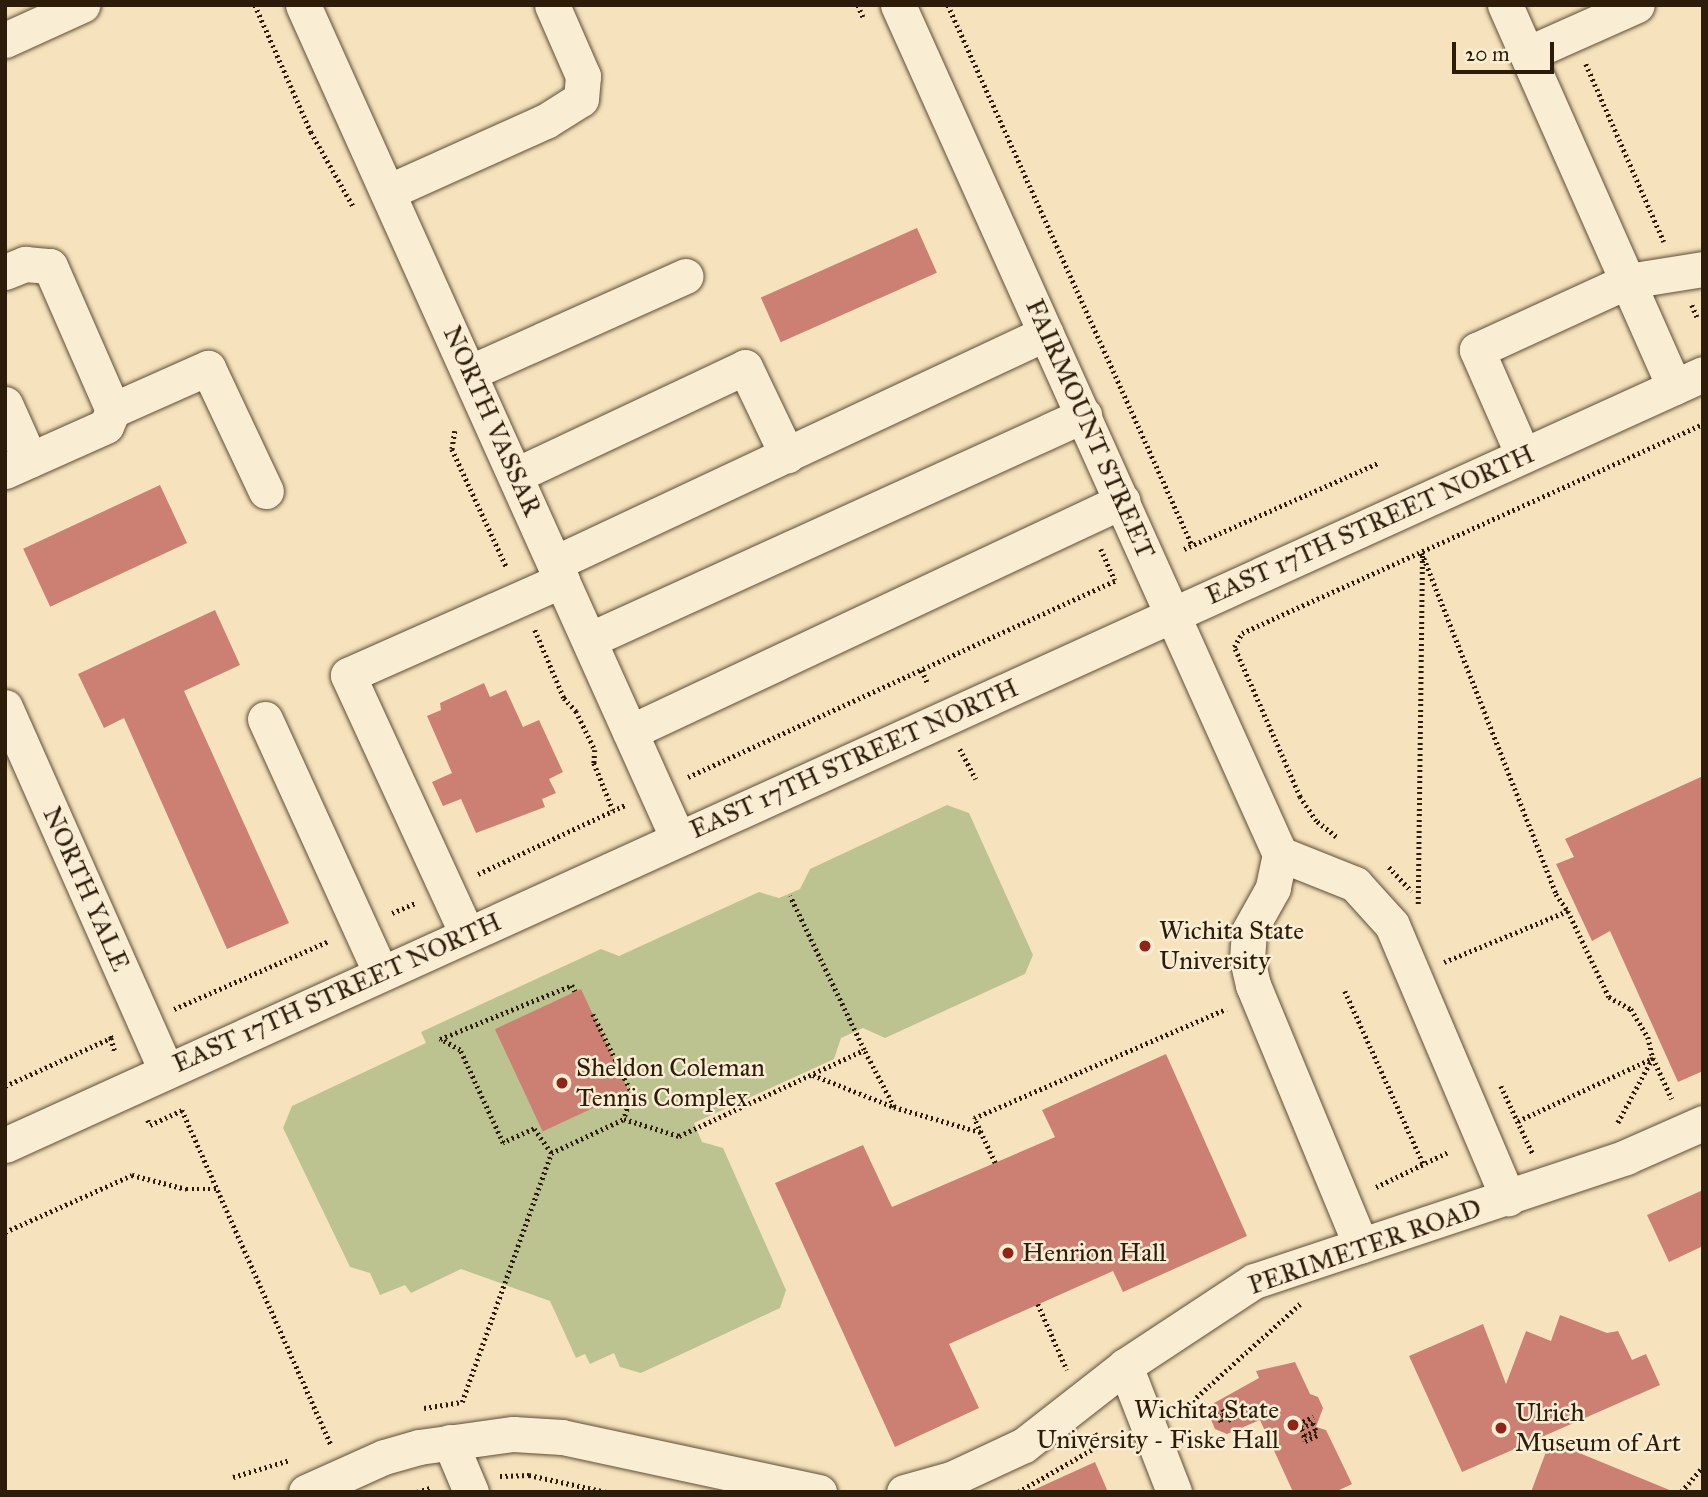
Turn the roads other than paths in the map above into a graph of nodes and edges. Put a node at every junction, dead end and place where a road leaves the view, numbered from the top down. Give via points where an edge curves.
1 (82, 5) edge
2 (303, 5) edge
3 (552, 5) edge
4 (898, 5) edge
5 (1505, 5) edge
6 (1637, 5) edge
7 (5, 40) edge
8 (1527, 54) junction
9 (390, 191) junction
10 (1690, 271) edge
11 (5, 272) edge
12 (686, 276) dead end
13 (1628, 281) junction
14 (1046, 333) junction
15 (471, 372) junction
16 (1688, 380) edge
17 (5, 404) edge
18 (113, 410) junction
19 (1084, 415) junction
20 (787, 455) junction
21 (1523, 455) junction
22 (18, 466) edge
23 (516, 475) junction
24 (266, 491) dead end
25 (1122, 501) junction
26 (559, 571) junction
27 (1173, 614) junction
28 (589, 640) junction
29 (5, 707) edge
30 (265, 719) dead end
31 (630, 732) junction
32 (678, 839) junction
33 (1280, 854) junction
34 (467, 934) junction
35 (381, 973) junction
36 (166, 1070) junction
37 (1690, 1116) edge
38 (5, 1144) edge
39 (1508, 1198) junction
40 (1361, 1245) junction
41 (1125, 1366) junction
42 (450, 1442) junction
43 (481, 1484) edge
44 (306, 1492) edge
45 (819, 1492) edge
46 (904, 1492) edge
47 (1174, 1492) edge

1 - 7 street
2 - 9 street, NORTH VASSAR
3 - 9 street via 583,76 581,99 546,121
4 - 14 street, FAIRMOUNT STREET
5 - 8 street
6 - 8 street
8 - 13 street
9 - 15 street, NORTH VASSAR
10 - 13 street
11 - 18 street via 24,264 50,266
12 - 15 street
13 - 16 street
13 - 21 street via 1477,350
14 - 19 street, FAIRMOUNT STREET
14 - 20 street
15 - 23 street, NORTH VASSAR
16 - 21 street, EAST 17TH STREET NORTH
17 - 22 street
18 - 22 street via 106,426
18 - 24 street via 208,368
19 - 25 street, FAIRMOUNT STREET
19 - 28 street
20 - 23 street via 745,367
20 - 26 street
21 - 27 street, EAST 17TH STREET NORTH
23 - 26 street, NORTH VASSAR
25 - 27 street, FAIRMOUNT STREET
25 - 31 street
26 - 28 street, NORTH VASSAR
26 - 34 street via 521,598 348,675
27 - 32 street, EAST 17TH STREET NORTH
27 - 33 street, FAIRMOUNT STREET
28 - 31 street, NORTH VASSAR
29 - 36 street, NORTH YALE
30 - 35 street
31 - 32 street, NORTH VASSAR
32 - 34 street, EAST 17TH STREET NORTH
33 - 39 street via 1355,884 1392,925
33 - 40 street via 1273,888 1249,931 1247,959 1253,985
34 - 35 street, EAST 17TH STREET NORTH
35 - 36 street, EAST 17TH STREET NORTH
36 - 38 street, EAST 17TH STREET NORTH
37 - 39 street, PERIMETER ROAD via 1626,1157
39 - 40 street, PERIMETER ROAD
40 - 41 street, PERIMETER ROAD via 1254,1281
41 - 46 street, PERIMETER ROAD via 1024,1445 951,1479
41 - 47 street
42 - 43 street
42 - 44 street via 384,1457
42 - 45 street via 513,1434 562,1437

